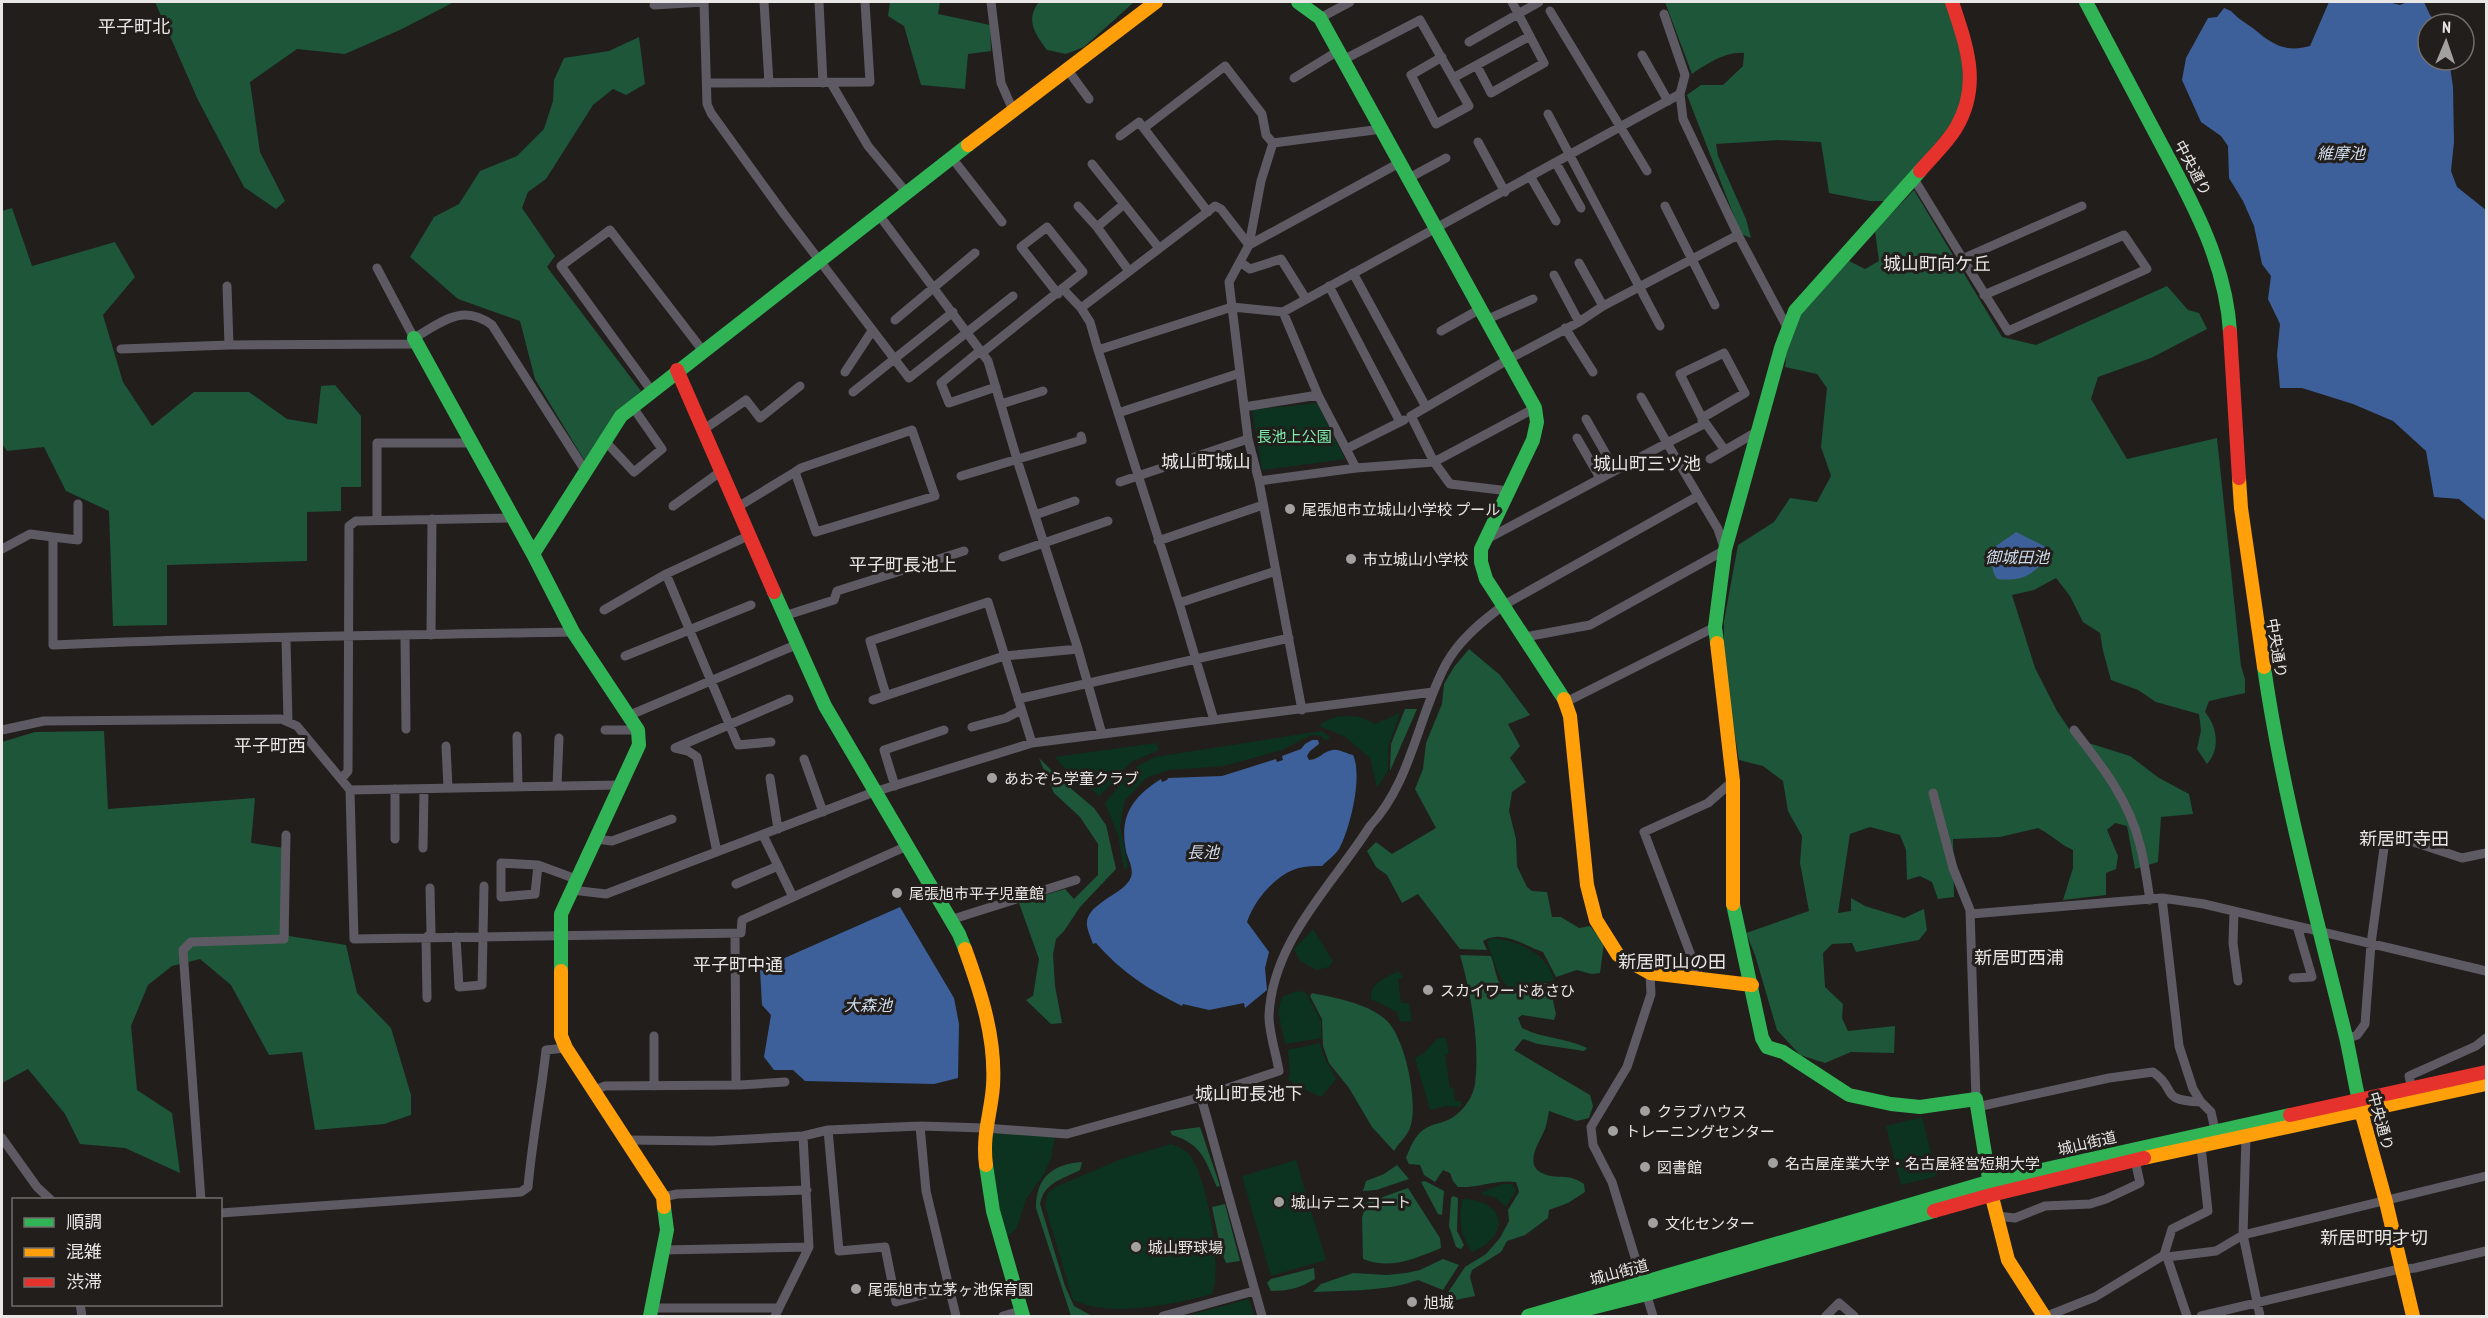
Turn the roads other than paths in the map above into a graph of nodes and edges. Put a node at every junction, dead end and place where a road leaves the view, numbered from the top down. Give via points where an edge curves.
1 (704, 2) edge
2 (764, 2) edge
3 (819, 2) edge
4 (866, 2) edge
5 (991, 2) edge
6 (1156, 2) edge
7 (1350, 2) edge
8 (1512, 2) edge
9 (1539, 2) edge
10 (1952, 2) edge
11 (2086, 2) edge
12 (1304, 3) edge
13 (654, 5) dead end
14 (1550, 11) dead end
15 (1518, 13) junction
16 (1664, 14) dead end
17 (1320, 18) junction
18 (1530, 36) junction
19 (1469, 42) dead end
20 (1642, 55) dead end
21 (1341, 56) junction
22 (1442, 57) junction
23 (1477, 66) junction
24 (1068, 69) junction
25 (1294, 78) dead end
26 (1453, 78) junction
27 (707, 83) junction
28 (769, 83) junction
29 (827, 83) junction
30 (1680, 94) junction
31 (1089, 99) dead end
32 (1668, 101) junction
33 (1013, 110) junction
34 (1548, 114) dead end
35 (1144, 128) junction
36 (1619, 128) junction
37 (1382, 129) junction
38 (1120, 136) dead end
39 (1478, 142) dead end
40 (1273, 143) junction
41 (1570, 155) junction
42 (952, 158) junction
43 (1446, 158) dead end
44 (1401, 162) junction
45 (1556, 163) junction
46 (1092, 164) dead end
47 (1647, 171) dead end
48 (1530, 176) junction
49 (1409, 178) junction
50 (1914, 179) junction
51 (1504, 192) junction
52 (907, 193) junction
53 (1124, 204) junction
54 (1078, 206) dead end
55 (1665, 206) dead end
56 (2082, 206) dead end
57 (1581, 208) dead end
58 (1208, 212) junction
59 (879, 215) junction
60 (1556, 220) dead end
61 (1002, 222) dead end
62 (1097, 227) junction
63 (1436, 228) junction
64 (1738, 235) junction
65 (1250, 245) junction
66 (1159, 248) junction
67 (975, 253) dead end
68 (1962, 259) junction
69 (819, 260) junction
70 (1693, 260) junction
71 (1240, 262) junction
72 (1579, 262) dead end
73 (377, 268) dead end
74 (1129, 271) junction
75 (1353, 273) junction
76 (1554, 275) dead end
77 (227, 286) dead end
78 (934, 286) junction
79 (1329, 286) junction
80 (1640, 287) junction
81 (1061, 291) junction
82 (1984, 295) junction
83 (1013, 296) dead end
84 (1306, 299) junction
85 (1533, 299) dead end
86 (1715, 304) dead end
87 (1603, 306) junction
88 (1232, 307) junction
89 (1081, 308) junction
90 (953, 312) junction
91 (1282, 312) junction
92 (1485, 314) junction
93 (896, 320) dead end
94 (1579, 322) junction
95 (1660, 327) dead end
96 (1565, 328) junction
97 (1788, 328) junction
98 (967, 330) junction
99 (872, 331) junction
100 (1441, 331) dead end
101 (416, 341) junction
102 (229, 345) junction
103 (121, 349) dead end
104 (1098, 350) junction
105 (703, 351) junction
106 (982, 351) junction
107 (894, 359) junction
108 (1509, 359) junction
109 (677, 370) junction
110 (845, 372) dead end
111 (1593, 372) dead end
112 (1240, 373) junction
113 (800, 386) dead end
114 (996, 387) junction
115 (651, 390) junction
116 (1043, 391) dead end
117 (854, 392) dead end
118 (1318, 395) junction
119 (1641, 397) dead end
120 (1001, 404) junction
121 (632, 406) junction
122 (1244, 407) junction
123 (1426, 407) junction
124 (1535, 408) junction
125 (1118, 413) junction
126 (1411, 416) junction
127 (1702, 418) junction
128 (1587, 419) dead end
129 (1400, 422) junction
130 (703, 430) junction
131 (1081, 436) dead end
132 (1757, 436) junction
133 (1577, 438) dead end
134 (1248, 439) junction
135 (605, 441) junction
136 (472, 442) junction
137 (1666, 442) junction
138 (1346, 449) junction
139 (1724, 449) junction
140 (1017, 459) junction
141 (1710, 459) dead end
142 (1434, 462) junction
143 (1356, 468) junction
144 (1615, 470) junction
145 (586, 472) junction
146 (720, 472) junction
147 (795, 472) junction
148 (961, 476) dead end
149 (1138, 477) junction
150 (1600, 478) junction
151 (1259, 481) junction
152 (1120, 482) dead end
153 (1509, 491) junction
154 (1698, 496) junction
155 (1074, 501) dead end
156 (78, 504) dead end
157 (1263, 505) junction
158 (673, 506) dead end
159 (736, 508) junction
160 (1035, 515) junction
161 (513, 518) junction
162 (432, 519) junction
163 (377, 520) junction
164 (1108, 521) dead end
165 (748, 536) junction
166 (53, 537) junction
167 (1158, 541) junction
168 (1483, 541) junction
169 (1044, 543) junction
170 (2, 549) edge
171 (1725, 550) junction
172 (963, 551) dead end
173 (533, 554) junction
174 (1003, 557) dead end
175 (1276, 571) junction
176 (666, 574) junction
177 (1179, 603) junction
178 (751, 605) dead end
179 (1504, 605) junction
180 (604, 610) dead end
181 (784, 616) junction
182 (1715, 627) junction
183 (690, 630) junction
184 (573, 632) junction
185 (405, 635) junction
186 (431, 635) junction
187 (347, 636) junction
188 (1525, 637) junction
189 (1289, 638) junction
190 (286, 639) junction
191 (798, 644) junction
192 (1078, 649) junction
193 (625, 656) dead end
194 (1004, 656) junction
195 (1196, 658) junction
196 (711, 680) junction
197 (1088, 683) junction
198 (1433, 692) junction
199 (886, 695) junction
200 (789, 699) dead end
201 (1018, 699) junction
202 (873, 700) dead end
203 (1566, 702) junction
204 (1021, 710) junction
205 (1302, 710) junction
206 (630, 715) junction
207 (1214, 720) junction
208 (288, 722) junction
209 (730, 724) junction
210 (972, 727) dead end
211 (406, 729) dead end
212 (2, 730) edge
213 (604, 730) dead end
214 (638, 730) junction
215 (944, 730) dead end
216 (2074, 730) dead end
217 (1102, 734) junction
218 (517, 736) dead end
219 (559, 738) dead end
220 (771, 742) dead end
221 (1032, 743) junction
222 (446, 746) dead end
223 (804, 759) dead end
224 (342, 778) junction
225 (770, 778) dead end
226 (1733, 781) junction
227 (557, 786) junction
228 (620, 786) junction
229 (895, 786) junction
230 (518, 787) junction
231 (448, 788) junction
232 (395, 789) junction
233 (424, 789) junction
234 (350, 790) junction
235 (874, 792) junction
236 (1933, 793) dead end
237 (823, 812) junction
238 (672, 819) dead end
239 (778, 829) junction
240 (286, 835) dead end
241 (763, 835) junction
242 (395, 839) dead end
243 (595, 839) junction
244 (907, 846) junction
245 (423, 848) dead end
246 (717, 852) junction
247 (2487, 853) edge
248 (538, 865) junction
249 (778, 866) junction
250 (1076, 880) dead end
251 (736, 884) dead end
252 (574, 885) junction
253 (484, 886) dead end
254 (430, 888) dead end
255 (793, 897) junction
256 (2162, 898) junction
257 (2150, 900) junction
258 (2234, 911) junction
259 (1971, 914) junction
260 (950, 920) junction
261 (2297, 926) junction
262 (2318, 931) junction
263 (735, 934) junction
264 (561, 935) junction
265 (456, 937) junction
266 (484, 937) junction
267 (426, 938) junction
268 (2371, 944) junction
269 (2487, 971) edge
270 (1650, 973) junction
271 (2293, 978) dead end
272 (1700, 979) junction
273 (2238, 981) dead end
274 (1752, 986) junction
275 (427, 998) dead end
276 (654, 1036) dead end
277 (2487, 1038) edge
278 (2346, 1039) junction
279 (566, 1048) junction
280 (2487, 1072) edge
281 (785, 1082) dead end
282 (2487, 1083) edge
283 (736, 1085) junction
284 (654, 1086) junction
285 (2412, 1089) junction
286 (594, 1090) junction
287 (1201, 1097) junction
288 (2201, 1102) junction
289 (1976, 1103) junction
290 (2360, 1105) junction
291 (920, 1126) junction
292 (985, 1128) junction
293 (828, 1130) junction
294 (2215, 1130) junction
295 (803, 1136) junction
296 (2246, 1136) junction
297 (2, 1138) edge
298 (627, 1140) junction
299 (2201, 1146) junction
300 (2135, 1160) junction
301 (2487, 1176) edge
302 (1990, 1189) junction
303 (807, 1190) junction
304 (663, 1197) junction
305 (49, 1198) edge
306 (201, 1198) edge
307 (2386, 1202) junction
308 (222, 1212) edge
309 (1996, 1216) junction
310 (2243, 1235) junction
311 (809, 1247) junction
312 (663, 1250) junction
313 (2487, 1251) edge
314 (2166, 1256) junction
315 (2403, 1270) junction
316 (949, 1288) junction
317 (1646, 1289) junction
318 (1254, 1291) junction
319 (2257, 1304) junction
320 (651, 1312) edge
321 (776, 1312) edge
322 (1021, 1314) edge
323 (956, 1317) edge
324 (1003, 1317) edge
325 (1163, 1317) edge
326 (1262, 1317) edge
327 (1528, 1317) edge
328 (1559, 1317) edge
329 (1653, 1317) edge
330 (1826, 1317) edge
331 (1854, 1317) edge
332 (2046, 1317) edge
333 (2187, 1317) edge
334 (2201, 1317) edge
335 (2259, 1317) edge
336 (2413, 1317) edge

1 - 13 street
1 - 27 street
2 - 28 street
3 - 29 street
4 - 29 street via 870,82
5 - 33 street via 1001,83
6 - 24 street
7 - 17 street
8 - 15 street
9 - 15 street
10 - 50 street via 1969,52 1966,104 1956,128
11 - 262 street, 中央通り via 2197,212 2223,287 2230,327 2241,508 2259,645
12 - 17 street
14 - 36 street
15 - 18 street
15 - 19 street
16 - 30 street via 1685,75
17 - 21 street
18 - 23 street
18 - 23 street via 1544,63 1491,93
20 - 32 street
21 - 22 street via 1420,20
21 - 25 street
21 - 37 street
22 - 26 street
22 - 26 street via 1410,75 1436,124 1468,106
23 - 26 street
24 - 31 street
24 - 33 street
27 - 28 street
27 - 69 street via 711,114
28 - 29 street
29 - 52 street via 868,146
30 - 32 street
30 - 64 street via 1683,119
32 - 36 street
33 - 42 street
34 - 41 street
35 - 38 street via 1140,122
35 - 40 street via 1226,66 1262,114 1266,135
35 - 58 street
36 - 41 street
36 - 47 street
37 - 40 street
37 - 44 street
39 - 51 street
40 - 65 street via 1261,182
41 - 45 street
41 - 80 street
42 - 52 street
42 - 61 street
43 - 49 street
44 - 49 street
44 - 65 street
45 - 48 street
45 - 57 street
46 - 53 street
48 - 51 street
48 - 60 street
49 - 63 street
50 - 68 street
50 - 97 street via 1795,311
51 - 63 street
52 - 59 street
53 - 62 street
53 - 66 street
54 - 62 street
55 - 70 street
56 - 68 street
58 - 65 street via 1218,206
58 - 66 street
59 - 69 street
59 - 78 street
62 - 74 street
63 - 75 street
63 - 92 street
64 - 70 street
64 - 97 street
65 - 71 street
66 - 74 street
67 - 78 street
68 - 82 street
69 - 99 street
69 - 105 street
70 - 80 street
70 - 86 street
71 - 84 street via 1250,269 1281,259
71 - 88 street via 1229,282
72 - 87 street
73 - 101 street
74 - 89 street
75 - 79 street
75 - 123 street
76 - 94 street
77 - 102 street
78 - 90 street
78 - 93 street
79 - 84 street
79 - 129 street
80 - 87 street
80 - 95 street
81 - 81 street via 1083,272 1047,227 1021,247
81 - 89 street
81 - 106 street
82 - 82 street via 2124,235 2147,268 2008,331
83 - 98 street
84 - 91 street
85 - 92 street
87 - 94 street
88 - 91 street
88 - 104 street
88 - 112 street
89 - 104 street via 1090,322
90 - 98 street
90 - 107 street
91 - 118 street
92 - 100 street
92 - 108 street
94 - 96 street
96 - 108 street
96 - 111 street
97 - 132 street
98 - 106 street
98 - 107 street via 909,378
99 - 107 street
99 - 110 street
101 - 102 street
101 - 136 street
101 - 145 street via 460,314 479,316 492,325
102 - 103 street
104 - 125 street
105 - 109 street
105 - 115 street via 610,230 561,267
106 - 114 street
106 - 114 street via 941,383 946,400 949,403
107 - 117 street
108 - 123 street
108 - 124 street
109 - 115 street
109 - 130 street
112 - 122 street
112 - 125 street
113 - 130 street via 760,418 746,400
114 - 120 street
115 - 121 street
116 - 120 street
118 - 122 street
118 - 138 street
119 - 137 street
120 - 140 street
121 - 135 street
121 - 135 street via 662,449 634,472
122 - 134 street
123 - 126 street
124 - 142 street
124 - 153 street via 1538,422 1533,440
125 - 149 street
126 - 129 street
126 - 142 street
127 - 127 street via 1680,374 1724,353 1745,393
127 - 137 street via 1702,425
127 - 139 street
128 - 144 street
129 - 138 street
130 - 146 street
131 - 140 street via 1082,440
132 - 139 street via 1753,434
132 - 171 street
133 - 150 street
134 - 149 street
134 - 151 street
135 - 145 street
136 - 161 street
136 - 163 street via 377,443
137 - 144 street
137 - 154 street
138 - 143 street
139 - 141 street
140 - 148 street
140 - 160 street
142 - 143 street
142 - 153 street via 1450,484
143 - 151 street
144 - 150 street
145 - 173 street
146 - 158 street
146 - 159 street
147 - 147 street via 912,430 935,496 816,532
147 - 159 street
149 - 152 street
149 - 167 street
150 - 168 street
151 - 157 street
153 - 168 street
154 - 171 street via 1718,529
154 - 179 street
155 - 160 street
156 - 166 street via 78,540
157 - 167 street
157 - 175 street
159 - 165 street
160 - 169 street
161 - 162 street
161 - 173 street
162 - 163 street
162 - 186 street
163 - 187 street via 356,520 349,526
164 - 169 street
165 - 176 street
165 - 181 street
166 - 170 street via 30,534
166 - 190 street via 53,645
167 - 177 street
168 - 179 street via 1482,567
169 - 174 street
169 - 192 street
171 - 182 street
171 - 188 street via 1590,625
172 - 181 street via 837,591 834,600
173 - 184 street
175 - 177 street
175 - 189 street
176 - 180 street
176 - 183 street
177 - 195 street
178 - 183 street
179 - 188 street
179 - 198 street via 1463,641 1447,662
181 - 191 street
182 - 203 street
182 - 226 street
183 - 193 street
183 - 196 street
184 - 186 street
184 - 206 street
185 - 186 street
185 - 187 street
185 - 211 street
187 - 190 street
187 - 224 street via 348,771
188 - 203 street
189 - 195 street
189 - 205 street
190 - 208 street
191 - 196 street
191 - 235 street via 825,706
192 - 194 street
192 - 197 street
194 - 199 street
194 - 199 street via 988,602 870,640
194 - 201 street
195 - 197 street
195 - 207 street
196 - 206 street
196 - 209 street
197 - 201 street
197 - 217 street
198 - 205 street
198 - 287 street via 1403,772 1383,812 1301,924 1281,960 1269,1019 1279,1071
199 - 202 street
200 - 209 street
201 - 204 street
203 - 270 street via 1587,885 1596,920 1618,955
204 - 210 street
204 - 221 street
205 - 207 street
206 - 214 street
207 - 217 street
208 - 212 street via 44,721
208 - 224 street via 297,726
209 - 220 street via 738,745
209 - 246 street via 675,748 697,757
213 - 214 street
214 - 228 street via 639,745
215 - 229 street via 884,750
216 - 257 street via 2125,803 2141,846
217 - 221 street
218 - 230 street
219 - 227 street
221 - 229 street
222 - 231 street
223 - 237 street
224 - 234 street
225 - 239 street
226 - 272 street via 1708,803 1644,832
226 - 274 street via 1733,906
227 - 228 street
227 - 230 street
228 - 243 street
229 - 235 street
230 - 231 street
231 - 233 street
232 - 233 street
232 - 234 street
232 - 242 street
233 - 245 street
234 - 267 street via 354,939
235 - 237 street
235 - 244 street
236 - 259 street via 1953,868
237 - 239 street
238 - 243 street via 612,841
239 - 241 street
240 - 306 street via 284,939 191,942 183,950
241 - 246 street
241 - 249 street
243 - 252 street
244 - 255 street
244 - 260 street
246 - 252 street via 606,894
247 - 268 street via 2462,858 2386,834
248 - 248 street via 501,863 501,897 535,894
248 - 252 street
249 - 251 street
249 - 255 street
250 - 260 street
252 - 264 street via 561,914
253 - 266 street
254 - 267 street via 431,933
255 - 263 street via 742,920 741,933
256 - 257 street
256 - 258 street
256 - 288 street via 2179,1046
257 - 259 street
258 - 261 street
258 - 273 street
259 - 289 street
260 - 292 street via 978,984 991,1034 993,1087
261 - 262 street
261 - 271 street via 2312,977
262 - 268 street
262 - 278 street, 中央通り
263 - 264 street
263 - 283 street
264 - 266 street
264 - 279 street via 561,1036
265 - 266 street
265 - 266 street via 459,987 482,985
265 - 267 street
267 - 275 street
268 - 269 street
268 - 278 street via 2365,1024 2356,1035
270 - 272 street
270 - 317 street via 1651,994 1627,1067 1591,1127 1593,1145 1612,1182
272 - 274 street
274 - 289 street via 1767,1047 1783,1052 1849,1095 1920,1107
276 - 284 street
277 - 285 street via 2409,1076
278 - 290 street, 中央通り
279 - 286 street
279 - 308 street via 546,1050 528,1187 521,1192
280 - 285 street, 城山街道
281 - 283 street
282 - 290 street, 城山街道
283 - 284 street
284 - 286 street via 605,1086
285 - 290 street, 城山街道
286 - 298 street
287 - 292 street via 1067,1134
287 - 318 street
288 - 289 street via 2172,1097 2153,1072
288 - 294 street via 2211,1112
289 - 302 street
290 - 294 street, 城山街道
290 - 296 street, 城山街道
290 - 307 street, 中央通り
291 - 292 street
291 - 293 street
291 - 316 street via 926,1191
292 - 322 street via 993,1211
293 - 295 street
293 - 316 street via 839,1251 885,1247 896,1302
294 - 302 street, 城山街道
295 - 298 street
295 - 303 street
296 - 299 street, 城山街道
296 - 310 street
297 - 305 street
298 - 304 street
299 - 300 street, 城山街道
299 - 314 street via 2208,1211 2172,1228
300 - 302 street, 城山街道
300 - 309 street via 2140,1183 2106,1199 2090,1204 2045,1206 2015,1218
301 - 307 street
302 - 309 street
302 - 317 street, 城山街道
303 - 304 street
303 - 311 street
304 - 312 street via 667,1230
307 - 310 street
307 - 315 street, 中央通り
309 - 332 street via 2008,1260
310 - 314 street via 2216,1251
310 - 319 street
311 - 312 street
311 - 321 street
312 - 320 street
313 - 315 street
314 - 332 street via 2095,1298
314 - 333 street
315 - 319 street
315 - 336 street, 中央通り
316 - 323 street
317 - 327 street, 城山街道 via 1577,1300
317 - 328 street, 城山街道
317 - 329 street
318 - 325 street
318 - 326 street
319 - 334 street
319 - 335 street
320 - 321 street
322 - 324 street
330 - 331 street via 1839,1303

